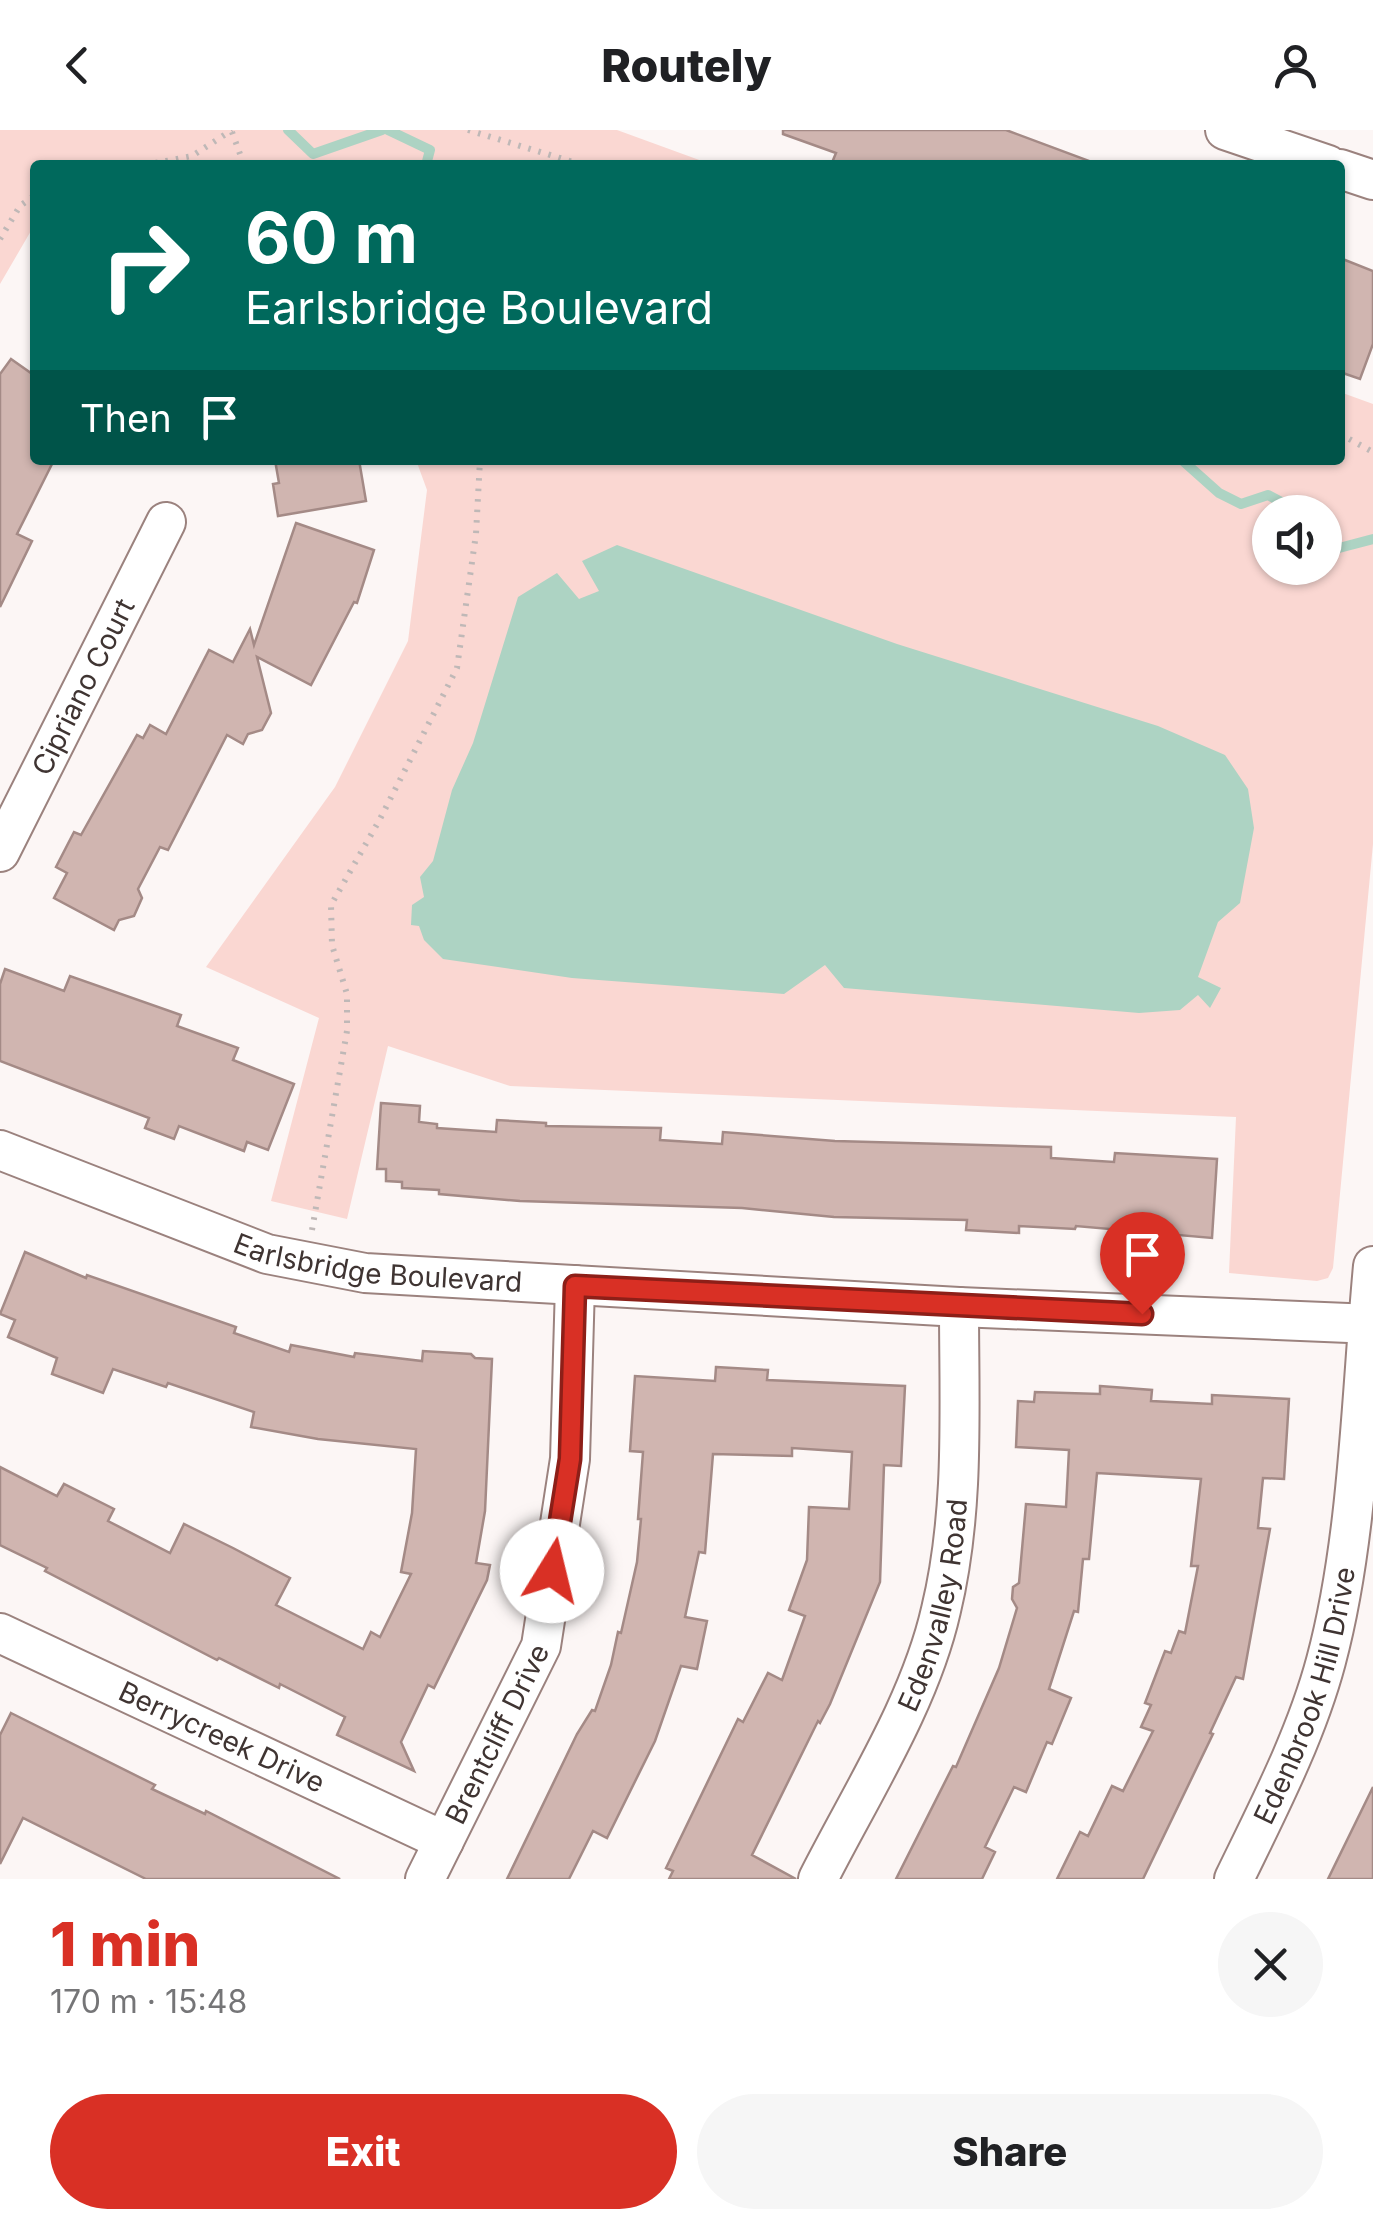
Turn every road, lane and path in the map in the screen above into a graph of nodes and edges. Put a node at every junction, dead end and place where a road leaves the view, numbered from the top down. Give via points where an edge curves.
1 (468, 130) edge
2 (1225, 130) edge
3 (232, 131) edge
4 (171, 160) edge
5 (242, 160) edge
6 (567, 160) edge
7 (1313, 160) edge
8 (1345, 171) edge
9 (1373, 180) edge
10 (30, 199) edge
11 (0, 239) edge
12 (1345, 437) edge
13 (1373, 452) edge
14 (480, 465) edge
15 (166, 522) dead end
16 (0, 852) edge
17 (0, 1150) edge
18 (306, 1262) junction
19 (1373, 1266) edge
20 (575, 1286) junction
21 (959, 1306) junction
22 (1371, 1324) edge
23 (0, 1632) edge
24 (444, 1841) junction
25 (425, 1879) edge
26 (818, 1879) edge
27 (1234, 1879) edge

1 - 6 path
2 - 7 street
3 - 4 path via 192,156
3 - 5 path
8 - 9 street
10 - 11 path
12 - 13 path
14 - 18 path via 457,668 331,905 332,945 348,994 347,1031
15 - 16 street, Cipriano Court
17 - 18 street, Earlsbridge Boulevard via 267,1254
18 - 20 street, Earlsbridge Boulevard via 364,1273
19 - 22 street, Edenbrook Hill Drive
20 - 21 street, Earlsbridge Boulevard
20 - 24 street, Brentcliff Drive via 570,1459 541,1646
21 - 22 street, Earlsbridge Boulevard
21 - 26 street, Edenvalley Road via 958,1499 941,1610 914,1691
22 - 27 street, Edenbrook Hill Drive via 1344,1582 1326,1663
23 - 24 street, Berrycreek Drive
24 - 25 street, Brentcliff Drive

